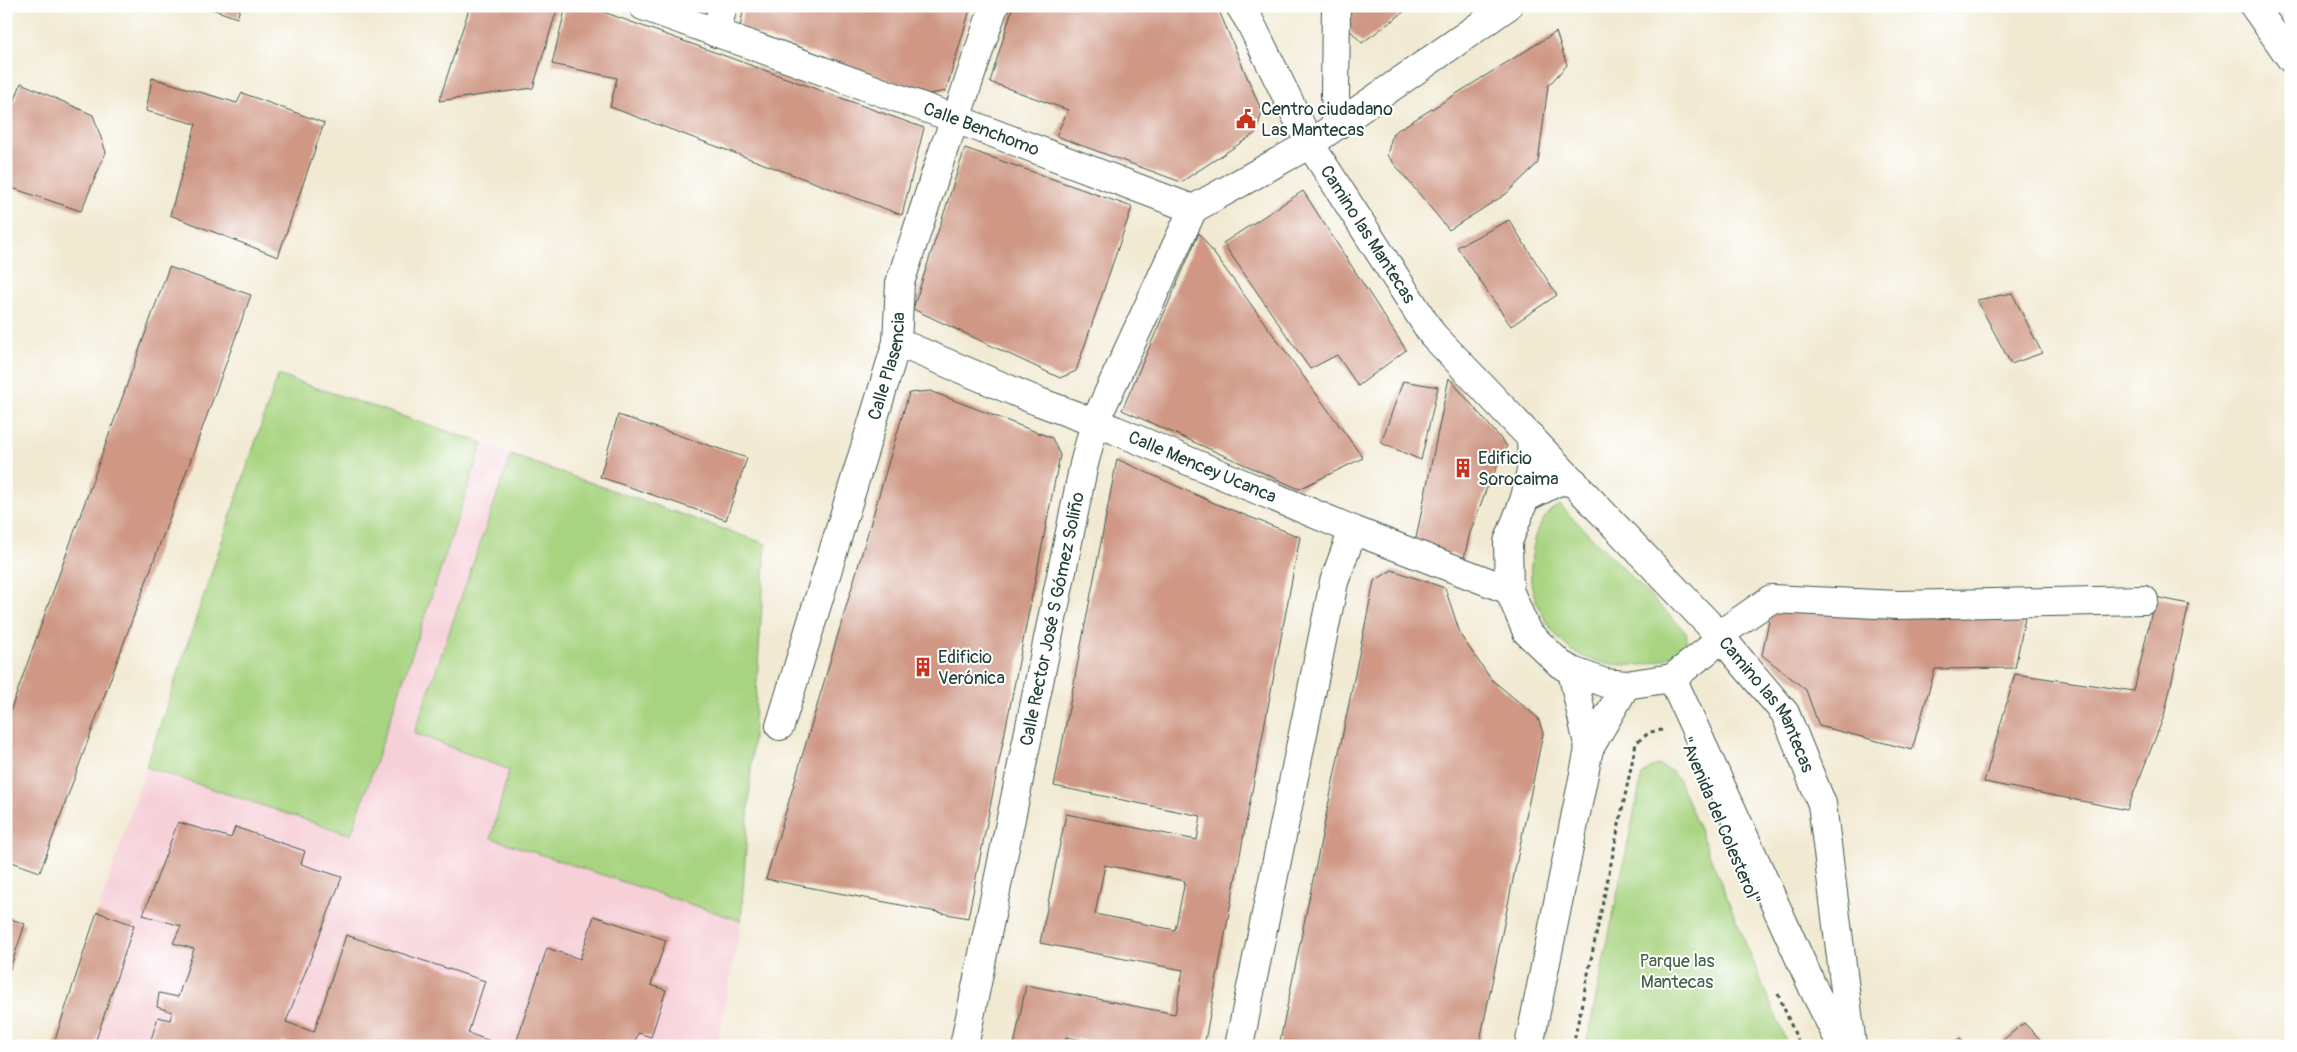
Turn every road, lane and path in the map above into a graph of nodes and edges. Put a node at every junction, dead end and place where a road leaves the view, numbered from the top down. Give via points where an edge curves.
1 (643, 6) edge
2 (723, 6) edge
3 (994, 6) edge
4 (1240, 6) edge
5 (1336, 6) edge
6 (1508, 6) edge
7 (2254, 6) edge
8 (716, 33) junction
9 (2291, 59) edge
10 (956, 119) junction
11 (1338, 124) junction
12 (1310, 144) junction
13 (1193, 209) junction
14 (897, 342) junction
15 (1095, 422) junction
16 (1531, 437) junction
17 (1574, 482) junction
18 (1524, 498) junction
19 (1353, 530) junction
20 (1509, 590) junction
21 (2144, 600) dead end
22 (1720, 636) junction
23 (1572, 671) junction
24 (1672, 678) junction
25 (1626, 685) junction
26 (780, 726) dead end
27 (1667, 730) dead end
28 (1589, 749) junction
29 (1777, 992) dead end
30 (964, 1046) edge
31 (1239, 1046) edge
32 (1529, 1046) edge
33 (1573, 1046) edge
34 (1800, 1046) edge
35 (1842, 1046) edge
36 (1852, 1046) edge

1 - 8 street, Calle Benchomo
2 - 8 street
3 - 10 street, Calle Plasencia
4 - 12 street, Camino las Mantecas
5 - 11 street via 1335,96
6 - 11 street
7 - 9 street
8 - 10 street, Calle Benchomo
10 - 13 street, Calle Benchomo
10 - 14 street, Calle Plasencia via 944,144 900,283
11 - 12 street
12 - 13 street
12 - 16 street, Camino las Mantecas via 1432,334
13 - 15 street, Calle Rector José S Gómez Soliño
14 - 15 street, Calle Mencey Ucanca
14 - 26 street, Calle Plasencia
15 - 19 street, Calle Mencey Ucanca
15 - 30 street, Calle Rector José S Gómez Soliño
16 - 17 street, Camino las Mantecas
16 - 18 street via 1532,465
17 - 18 street via 1559,481
17 - 22 street, Camino las Mantecas
18 - 20 street via 1508,542
19 - 20 street, Calle Mencey Ucanca
19 - 31 street via 1334,582
20 - 23 street via 1527,632 1560,664
21 - 22 street via 1898,604 1771,599
22 - 24 street via 1708,650
22 - 36 street, Camino las Mantecas via 1785,713 1822,804
23 - 25 street via 1605,683
23 - 28 street
24 - 25 street
24 - 35 street
25 - 28 street
27 - 33 path, "Avenida del Colesterol" via 1650,732 1636,743
28 - 32 street
29 - 34 path

